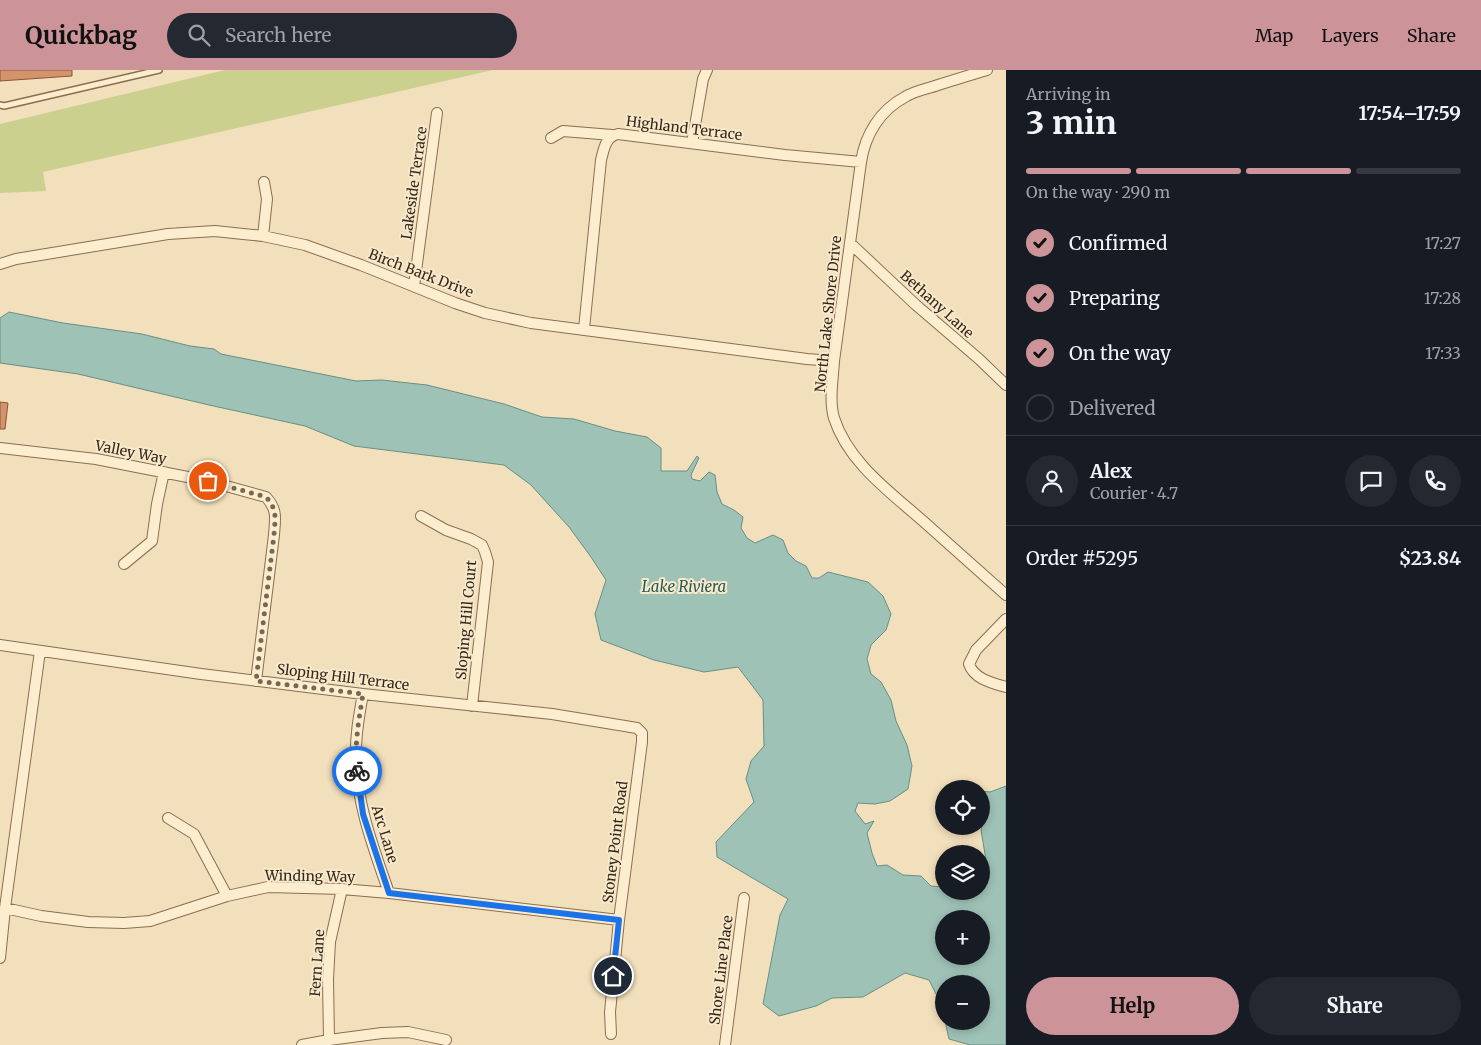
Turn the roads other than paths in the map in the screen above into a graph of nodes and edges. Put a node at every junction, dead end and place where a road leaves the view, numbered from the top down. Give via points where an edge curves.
1 (159, 70) edge
2 (707, 70) edge
3 (986, 70) edge
4 (152, 71) edge
5 (0, 105) edge
6 (437, 113) dead end
7 (612, 135) junction
8 (551, 138) dead end
9 (692, 143) junction
10 (861, 162) junction
11 (264, 182) dead end
12 (263, 236) junction
13 (850, 243) junction
14 (0, 264) edge
15 (414, 286) junction
16 (584, 329) junction
17 (834, 361) junction
18 (1006, 385) edge
19 (0, 448) edge
20 (164, 472) junction
21 (421, 516) dead end
22 (124, 564) dead end
23 (1006, 595) edge
24 (1006, 619) edge
25 (0, 645) edge
26 (40, 651) junction
27 (256, 681) junction
28 (1006, 687) edge
29 (363, 694) junction
30 (472, 706) junction
31 (642, 742) joint
32 (168, 818) dead end
33 (342, 890) junction
34 (389, 893) junction
35 (227, 896) junction
36 (744, 898) dead end
37 (5, 908) junction
38 (619, 920) junction
39 (0, 958) edge
40 (611, 1034) dead end
41 (329, 1040) junction
42 (446, 1040) dead end
43 (302, 1045) edge
44 (725, 1045) edge

1 - 4 lane
2 - 9 street
3 - 10 street, North Lake Shore Drive via 906,96 886,110 868,134
4 - 5 lane
6 - 15 street, Lakeside Terrace
7 - 8 street via 563,131
7 - 9 street, Highland Terrace
7 - 16 street, Highland Terrace via 606,142 601,160
9 - 10 street, Highland Terrace
10 - 13 street, North Lake Shore Drive
11 - 12 street via 267,199
12 - 14 street, Birch Bark Drive via 215,231 168,234
12 - 15 street, Birch Bark Drive via 305,245
13 - 17 street, North Lake Shore Drive
13 - 18 street, Bethany Lane
15 - 16 street, Birch Bark Drive via 485,313
16 - 17 street, Birch Bark Drive
17 - 23 street, North Lake Shore Drive via 834,416 854,455 877,480
19 - 20 street, Valley Way via 96,459
20 - 22 street via 152,540
20 - 27 street, Valley Way via 266,497 272,504 274,535
21 - 30 street, Sloping Hill Court via 482,545 488,562
24 - 28 street via 976,650 969,664 984,680
25 - 26 street, Sloping Hill Terrace
26 - 27 street, Sloping Hill Terrace
26 - 37 street
27 - 29 street, Sloping Hill Terrace
29 - 30 street, Sloping Hill Terrace
29 - 34 street, Arc Lane via 357,728 359,790 363,814
30 - 31 street, Sloping Hill Terrace via 552,714 637,728 642,734
31 - 38 street, Stoney Point Road
32 - 35 street via 194,834
33 - 34 street, Winding Way
33 - 35 street, Winding Way via 268,887
33 - 41 street, Fern Lane via 330,942
34 - 38 street, Winding Way
35 - 37 street, Winding Way via 150,921 124,924 41,916
36 - 44 street, Shore Line Place
37 - 39 street
38 - 40 street, Stoney Point Road via 610,1012
41 - 42 street via 382,1032 408,1032
41 - 43 street

